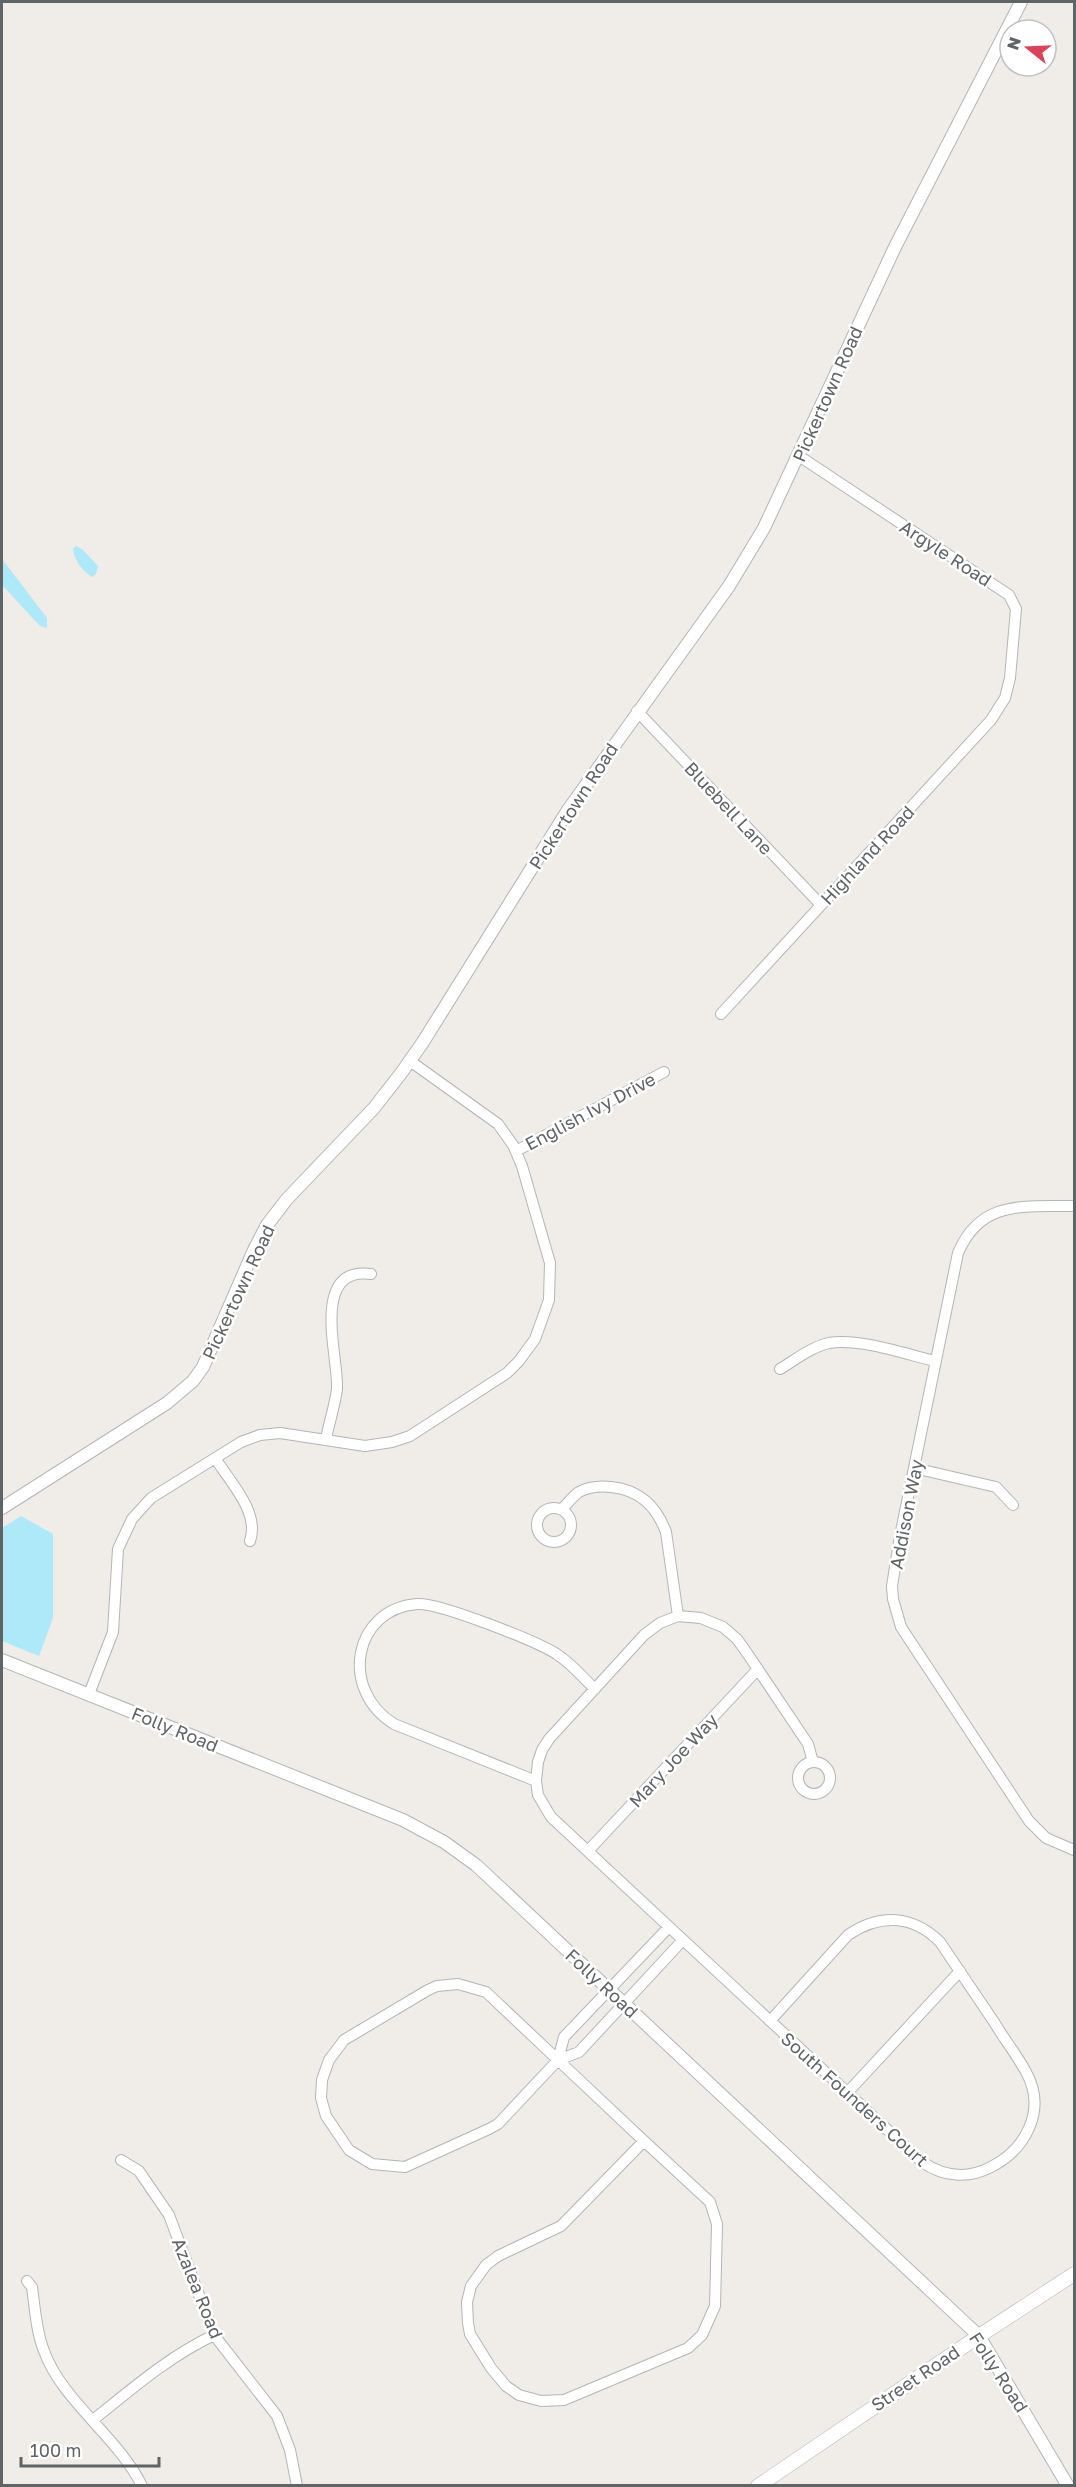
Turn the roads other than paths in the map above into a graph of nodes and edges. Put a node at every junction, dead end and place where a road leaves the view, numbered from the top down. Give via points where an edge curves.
1 (1021, 2) edge
2 (799, 456) junction
3 (1007, 693) joint
4 (637, 711) junction
5 (821, 905) junction
6 (721, 1014) dead end
7 (410, 1061) junction
8 (664, 1072) dead end
9 (516, 1151) junction
10 (1074, 1206) edge
11 (371, 1274) dead end
12 (935, 1361) junction
13 (780, 1369) dead end
14 (326, 1439) junction
15 (215, 1458) junction
16 (914, 1468) junction
17 (1013, 1505) dead end
18 (2, 1508) edge
19 (562, 1509) dead end
20 (250, 1541) dead end
21 (678, 1616) junction
22 (2, 1660) edge
23 (758, 1669) junction
24 (595, 1689) junction
25 (89, 1694) junction
26 (813, 1762) dead end
27 (536, 1781) junction
28 (1074, 1850) edge
29 (588, 1851) junction
30 (668, 1928) junction
31 (682, 1941) junction
32 (960, 1971) junction
33 (608, 1990) junction
34 (624, 2004) junction
35 (770, 2021) junction
36 (558, 2060) junction
37 (847, 2093) junction
38 (644, 2141) junction
39 (121, 2160) dead end
40 (1074, 2274) edge
41 (27, 2282) dead end
42 (214, 2335) junction
43 (979, 2336) junction
44 (93, 2420) junction
45 (142, 2486) edge
46 (297, 2486) edge
47 (758, 2486) edge
48 (1068, 2486) edge

1 - 2 street, Pickertown Road via 895,247
2 - 3 street, Argyle Road via 1009,595 1016,609
2 - 4 street, Pickertown Road via 741,569
3 - 5 street, Highland Road via 991,720
4 - 5 street, Bluebell Lane
4 - 7 street, Pickertown Road via 568,810
5 - 6 street, Highland Road
7 - 9 street via 498,1124
7 - 18 street, Pickertown Road via 374,1107 267,1225 211,1352 193,1381 167,1403
8 - 9 street, English Ivy Drive
9 - 14 street via 550,1263 549,1300 543,1322 526,1353 507,1374 403,1439 374,1446
10 - 12 street, Addison Way via 1013,1207 986,1217 970,1231 958,1253
11 - 14 street via 349,1277 332,1306 337,1389
12 - 13 street via 856,1343 830,1343
12 - 16 street, Addison Way
14 - 15 street via 269,1433 241,1442
15 - 20 street via 250,1514
15 - 25 street via 151,1498 125,1529 118,1549 113,1632
16 - 17 street via 996,1487
16 - 28 street, Addison Way via 892,1586 901,1627 1029,1821 1046,1838
19 - 21 street via 577,1493 606,1486 629,1490 650,1503 666,1532
21 - 23 street via 701,1618 723,1627 737,1639
21 - 24 street via 649,1631
22 - 25 street, Folly Road
23 - 26 street via 808,1744
23 - 29 street, Mary Joe Way
24 - 27 street via 546,1744 538,1762
24 - 27 street via 554,1652 439,1606 417,1604 396,1609 368,1635 361,1655 360,1678 369,1701 383,1717
25 - 33 street, Folly Road via 424,1830 496,1882
27 - 29 street, South Founders Court via 538,1795 551,1817
29 - 30 street, South Founders Court
30 - 31 street, South Founders Court
30 - 33 street
31 - 34 street
31 - 35 street, South Founders Court
32 - 35 street, South Founders Court via 940,1942 923,1928 902,1920 880,1920 848,1935
32 - 37 street
32 - 37 street, South Founders Court via 1032,2086 1032,2124 1015,2152 975,2174 949,2175 937,2171 922,2162
33 - 34 street, Folly Road
33 - 36 street via 564,2037
34 - 36 street via 579,2052
34 - 43 street, Folly Road
35 - 37 street, South Founders Court
36 - 36 street via 498,2124 405,2167 372,2164 349,2150 326,2116 321,2098 329,2060 344,2040 428,1990 447,1984 486,1992
36 - 38 street
38 - 38 street via 569,2219 491,2260 471,2286 467,2313 470,2334 491,2368 512,2391 541,2401 564,2400 688,2348 709,2325 715,2306 716,2214 710,2202
39 - 42 street, Azalea Road via 139,2171 168,2215
40 - 43 main road, Street Road
41 - 44 street via 32,2287 47,2358 55,2374
42 - 44 street via 154,2370
42 - 46 street, Azalea Road via 277,2416 290,2450
43 - 47 main road, Street Road
43 - 48 street, Folly Road
44 - 45 street

